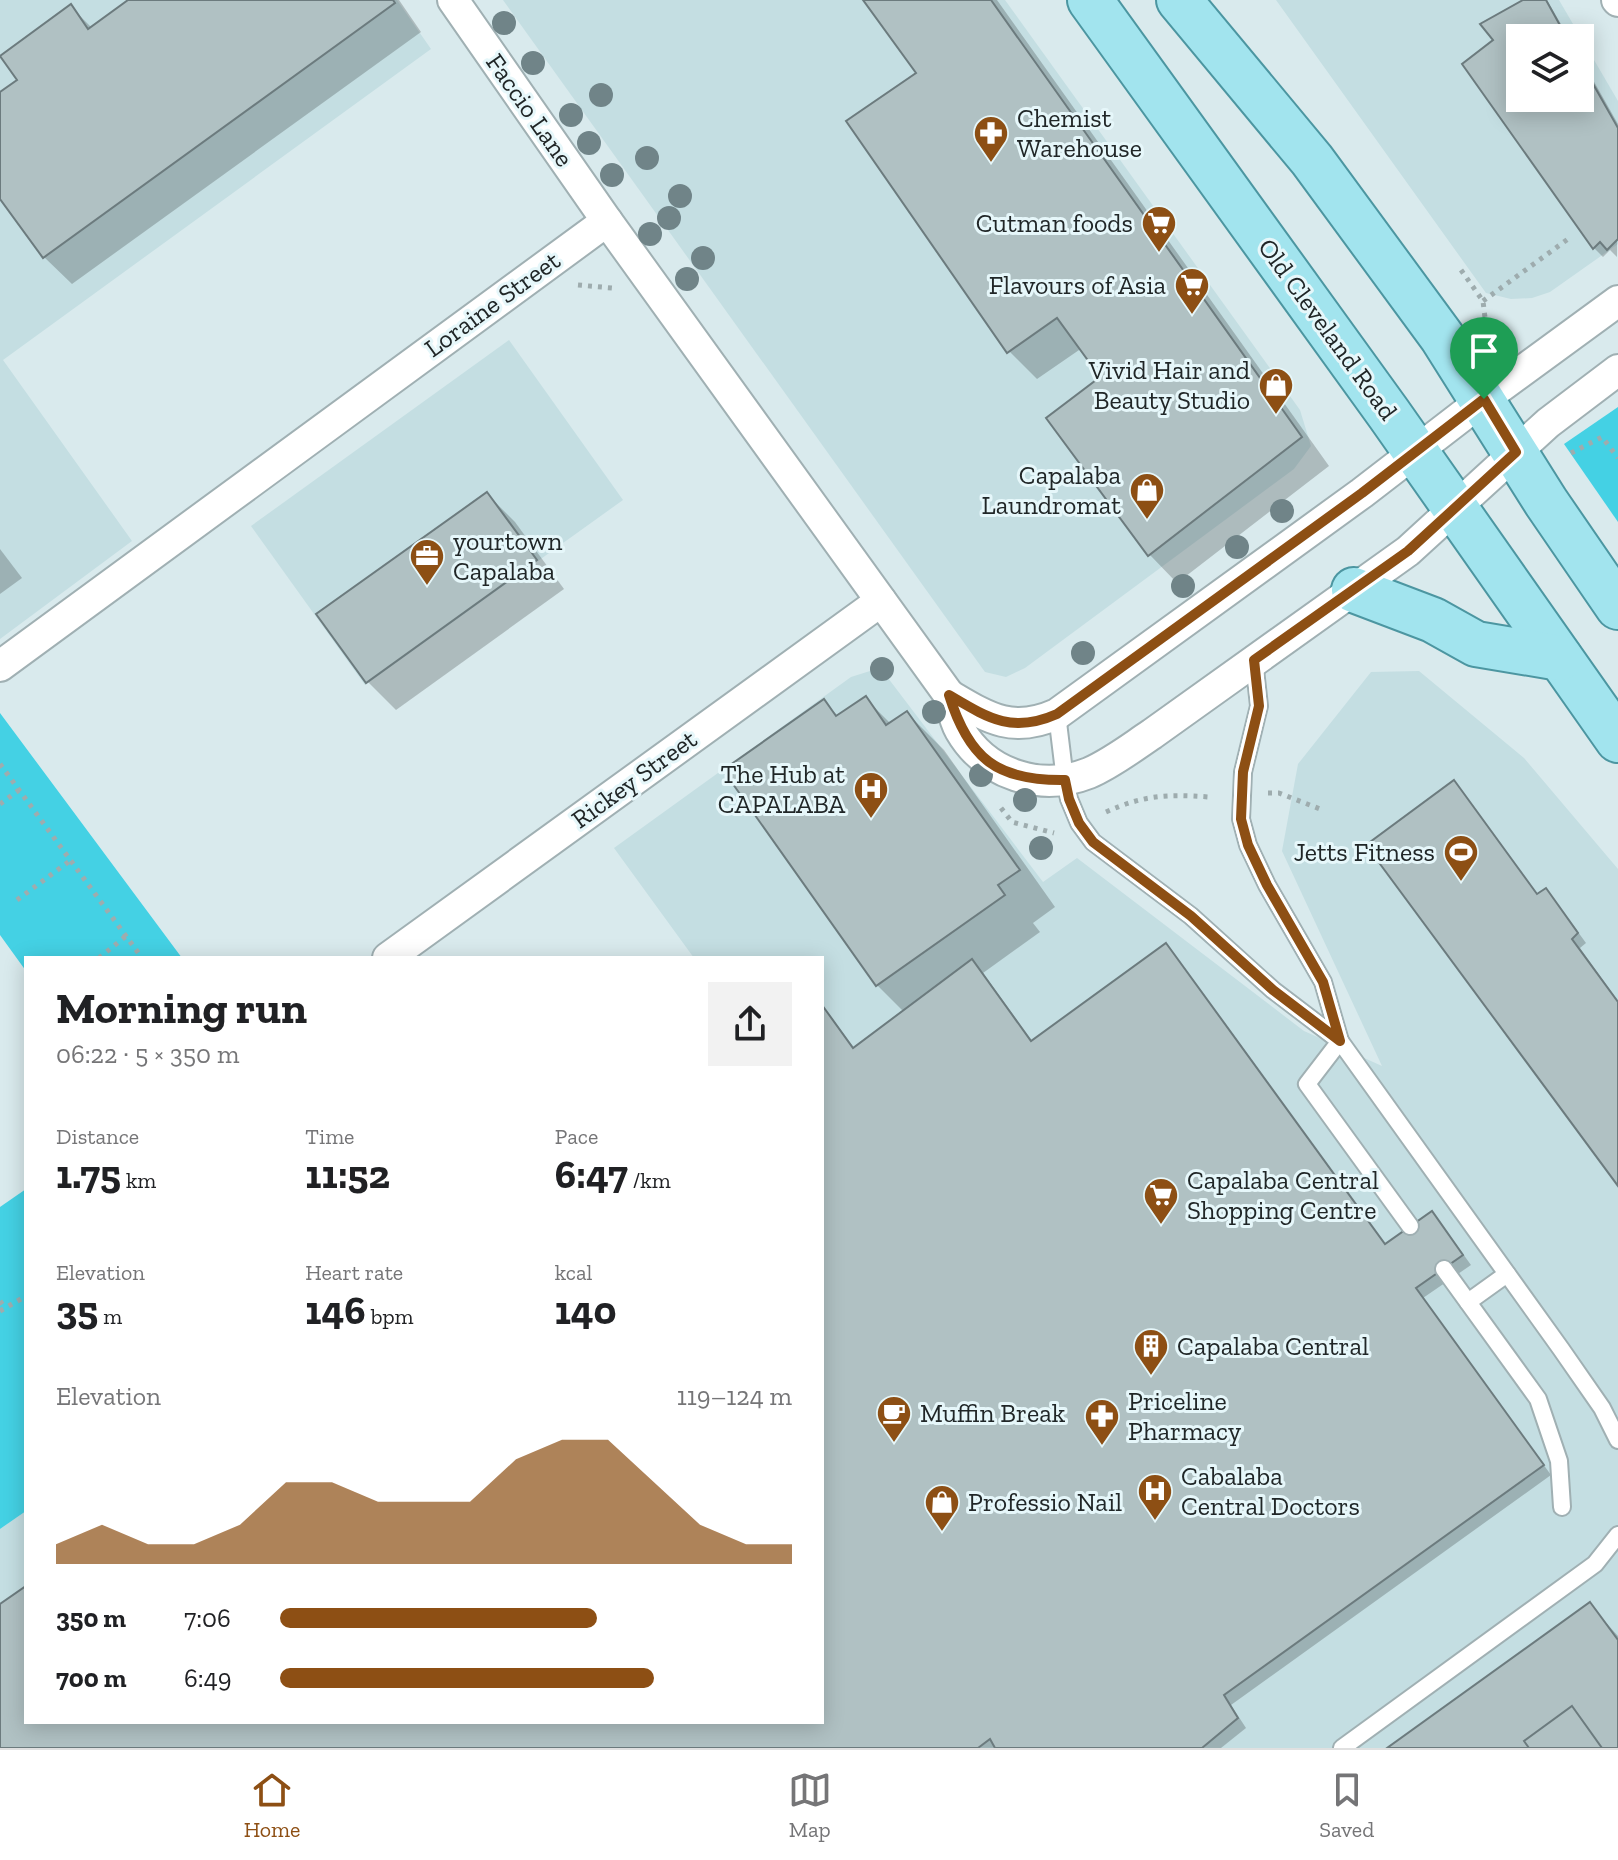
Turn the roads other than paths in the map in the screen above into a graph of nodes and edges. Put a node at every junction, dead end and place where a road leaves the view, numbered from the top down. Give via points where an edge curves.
1 (453, 0) edge
2 (1090, 0) edge
3 (1179, 0) edge
4 (607, 221) junction
5 (1618, 301) edge
6 (1618, 370) edge
7 (1484, 399) junction
8 (1415, 451) junction
9 (1516, 452) junction
10 (1456, 508) junction
11 (1354, 590) junction
12 (881, 601) junction
13 (1618, 607) edge
14 (1560, 658) junction
15 (1254, 660) junction
16 (0, 666) edge
17 (949, 695) junction
18 (1057, 714) junction
19 (1618, 740) edge
20 (1065, 780) junction
21 (391, 956) edge
22 (1340, 1041) junction
23 (1410, 1226) dead end
24 (1444, 1269) dead end
25 (1507, 1274) junction
26 (1468, 1302) junction
27 (1618, 1440) edge
28 (1562, 1507) dead end
29 (1618, 1535) edge
30 (1342, 1748) edge

1 - 4 street, Faccio Lane
2 - 8 main road, Old Cleveland Road
3 - 7 main road via 1312,160
4 - 12 street
4 - 16 street, Loraine Street
5 - 7 street
6 - 9 street
7 - 8 street
7 - 9 main road
8 - 10 main road, Old Cleveland Road
8 - 18 street
9 - 10 street
9 - 13 main road
10 - 11 street
10 - 14 main road, Old Cleveland Road
11 - 14 main road via 1433,620 1476,644
11 - 15 street
12 - 17 street
12 - 21 street, Rickey Street
14 - 19 main road, Old Cleveland Road
15 - 20 street via 1111,762
15 - 22 lane via 1259,706 1243,772 1241,819 1267,885 1323,982
17 - 18 street via 999,721 1021,724
17 - 20 street via 959,729 977,752 1012,775
18 - 20 lane
20 - 22 lane via 1079,823 1093,842
22 - 23 lane via 1307,1084
22 - 25 lane
24 - 26 lane
25 - 26 lane
25 - 27 lane via 1602,1408
26 - 28 lane via 1538,1399 1559,1461
29 - 30 lane via 1595,1564

